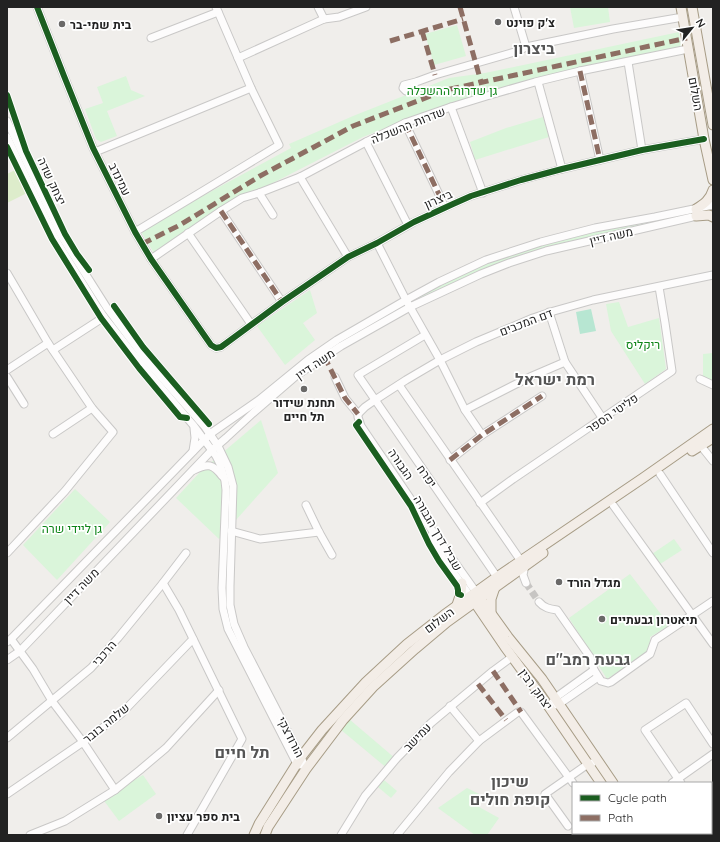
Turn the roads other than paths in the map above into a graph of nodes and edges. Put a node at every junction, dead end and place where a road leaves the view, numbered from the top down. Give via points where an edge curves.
1 (37, 7) edge
2 (318, 7) edge
3 (366, 7) edge
4 (514, 7) edge
5 (681, 7) edge
6 (692, 7) edge
7 (217, 10) edge
8 (683, 17) junction
9 (324, 19) junction
10 (151, 38) dead end
11 (526, 47) junction
12 (688, 49) junction
13 (238, 58) junction
14 (628, 62) junction
15 (580, 71) junction
16 (416, 82) dead end
17 (538, 82) junction
18 (251, 88) junction
19 (451, 107) junction
20 (7, 121) edge
21 (405, 123) junction
22 (713, 125) edge
23 (7, 137) edge
24 (704, 139) junction
25 (366, 142) junction
26 (642, 150) junction
27 (95, 152) junction
28 (600, 160) junction
29 (562, 169) junction
30 (300, 177) junction
31 (713, 180) edge
32 (713, 190) edge
33 (259, 193) junction
34 (483, 193) junction
35 (713, 204) edge
36 (445, 207) junction
37 (221, 211) junction
38 (696, 212) junction
39 (713, 213) edge
40 (273, 215) dead end
41 (713, 217) edge
42 (408, 225) junction
43 (134, 232) junction
44 (188, 233) junction
45 (377, 243) junction
46 (348, 257) junction
47 (151, 259) junction
48 (7, 273) edge
49 (713, 275) edge
50 (659, 287) junction
51 (406, 300) junction
52 (282, 302) junction
53 (410, 307) junction
54 (549, 312) junction
55 (104, 317) junction
56 (251, 324) junction
57 (425, 335) junction
58 (48, 343) junction
59 (211, 345) joint
60 (54, 350) junction
61 (440, 360) junction
62 (565, 362) junction
63 (7, 370) edge
64 (7, 377) edge
65 (335, 377) dead end
66 (700, 379) dead end
67 (399, 385) junction
68 (713, 385) edge
69 (542, 396) dead end
70 (375, 400) junction
71 (24, 404) dead end
72 (92, 408) junction
73 (465, 410) junction
74 (358, 414) junction
75 (603, 418) junction
76 (194, 426) junction
77 (713, 429) edge
78 (53, 434) dead end
79 (210, 434) junction
80 (482, 435) junction
81 (713, 438) edge
82 (204, 440) junction
83 (701, 446) junction
84 (215, 448) junction
85 (193, 452) junction
86 (450, 460) junction
87 (713, 461) edge
88 (190, 472) junction
89 (660, 474) junction
90 (225, 481) junction
91 (480, 503) junction
92 (306, 505) dead end
93 (613, 505) junction
94 (429, 526) junction
95 (231, 531) junction
96 (319, 532) junction
97 (7, 553) edge
98 (186, 553) dead end
99 (713, 553) edge
100 (332, 555) dead end
101 (523, 563) junction
102 (497, 577) junction
103 (526, 582) tunnel mouth
104 (163, 583) junction
105 (462, 583) junction
106 (495, 587) junction
107 (475, 597) junction
108 (713, 601) edge
109 (539, 602) tunnel mouth
110 (457, 605) junction
111 (491, 614) junction
112 (692, 615) junction
113 (194, 639) junction
114 (9, 640) edge
115 (713, 644) edge
116 (20, 651) junction
117 (512, 657) junction
118 (7, 660) edge
119 (596, 674) junction
120 (219, 690) junction
121 (52, 701) junction
122 (557, 701) junction
123 (450, 706) junction
124 (549, 707) junction
125 (7, 738) edge
126 (479, 741) junction
127 (83, 742) junction
128 (713, 744) edge
129 (713, 754) edge
130 (299, 760) junction
131 (588, 764) junction
132 (600, 764) junction
133 (306, 769) junction
134 (571, 780) edge
135 (600, 782) edge
136 (612, 782) edge
137 (677, 782) edge
138 (115, 790) junction
139 (7, 794) edge
140 (568, 826) dead end
141 (30, 835) edge
142 (187, 835) edge
143 (254, 835) edge
144 (265, 835) edge
145 (341, 835) edge
146 (396, 835) edge

1 - 27 street, עמינדב
2 - 9 street
3 - 9 street via 339,17
4 - 11 street
5 - 8 main road, השלום
6 - 22 main road, השלום
7 - 10 street
7 - 13 street
8 - 11 street
8 - 12 main road, השלום
9 - 13 street
11 - 16 street
12 - 14 street, שדרות ההשכלה
12 - 24 main road, השלום
13 - 18 street
14 - 15 street, שדרות ההשכלה
14 - 26 street
15 - 17 street, שדרות ההשכלה
15 - 28 street
17 - 19 street, שדרות ההשכלה
17 - 29 street
18 - 27 street
18 - 43 street via 279,145
19 - 21 street, שדרות ההשכלה
19 - 34 street
20 - 79 street, יצחק שדה via 62,237 107,308 146,360
21 - 25 street, שדרות ההשכלה
21 - 36 street
23 - 55 street, יצחק שדה via 57,242
24 - 26 street, ביצרון
24 - 31 main road, השלום
25 - 30 street, שדרות ההשכלה
25 - 42 street
26 - 28 street, ביצרון
27 - 43 street, עמינדב
28 - 29 street, ביצרון
29 - 34 street, ביצרון
30 - 33 street, שדרות ההשכלה
30 - 46 street
32 - 38 main road via 712,195
33 - 37 street, שדרות ההשכלה via 242,198
33 - 40 street
34 - 36 street, ביצרון
35 - 38 street, משה דיין
36 - 42 street, ביצרון
37 - 44 street, שדרות ההשכלה
37 - 52 street
38 - 39 street, משה דיין
38 - 41 main road
38 - 51 street, משה דיין via 595,228 541,242 486,260
38 - 53 street, משה דיין via 509,263
42 - 45 street, ביצרון
43 - 47 street, עמינדב
44 - 47 street, שדרות ההשכלה
44 - 56 street
45 - 46 street, ביצרון
45 - 51 street
46 - 52 street, ביצרון
47 - 59 street, עמינדב
48 - 58 street
49 - 50 street, דם המכבים
50 - 54 street, דם המכבים
50 - 75 street, פליטי הספר via 672,372
51 - 53 street
51 - 79 street, משה דיין via 337,340
52 - 56 street, ביצרון
53 - 57 street
53 - 84 street, משה דיין via 340,346 297,376
54 - 61 street, דם המכבים
54 - 62 street
55 - 60 street
55 - 76 street, יצחק שדה
56 - 59 street, ביצרון via 220,346 216,348
57 - 61 street
57 - 70 street, יפרח via 358,375
58 - 60 street
58 - 63 street
60 - 72 street
61 - 67 street, דם המכבים
61 - 73 street
62 - 73 street
62 - 75 street
64 - 71 street
65 - 74 street, הגבורה
66 - 68 street
67 - 70 street, דם המכבים
67 - 86 street
69 - 80 street
70 - 74 street, דם המכבים
70 - 102 street, יפרח
72 - 78 street
72 - 97 street via 113,432 65,491
73 - 80 street
74 - 94 street, הגבורה via 359,422
75 - 91 street, פליטי הספר
76 - 82 street, יצחק שדה
76 - 85 street
77 - 101 main road, השלום via 552,540
79 - 82 street, משה דיין
79 - 84 street, יצחק שדה
80 - 86 street
81 - 83 main road, השלום
82 - 84 street, יצחק שדה
82 - 85 street, משה דיין
83 - 87 street
83 - 89 main road, השלום
84 - 88 street, משה דיין
84 - 90 street, הורודצקי
84 - 95 street, הורודצקי via 228,467 233,486
85 - 114 street, משה דיין
86 - 91 street
88 - 90 street via 210,465 216,468
88 - 116 street, משה דיין
89 - 93 main road, השלום
89 - 99 street
90 - 130 street, הורודצקי via 222,588 223,609 228,629
91 - 101 street
92 - 96 street
93 - 101 main road, השלום
93 - 112 street
94 - 105 street, הגבורה via 442,556
94 - 107 street, הגבורה
95 - 96 street via 260,540
95 - 130 street, הורודצקי via 230,605 234,624
96 - 100 street
98 - 104 street, הרכבי
101 - 102 main road, השלום
101 - 103 street via 522,575
101 - 106 main road, השלום
102 - 107 main road, השלום
104 - 113 street
104 - 121 street, הרכבי via 91,668
105 - 107 street, הגבורה
105 - 110 main road
106 - 107 main road, השלום
106 - 111 main road via 491,599
107 - 110 main road, השלום
107 - 111 main road, יצחק רבין
107 - 117 main road, יצחק רבין
107 - 133 main road, השלום via 373,687 343,720
108 - 112 street
109 - 119 street via 544,607 557,610 590,657
110 - 130 main road, השלום via 407,644 366,682 322,730
111 - 122 main road, יצחק רבין
112 - 115 street
112 - 119 street via 655,640 648,657 611,682 601,682
113 - 120 street
113 - 127 street, שלמה בובר via 121,714
114 - 116 street
116 - 118 street, משה דיין
116 - 121 street
117 - 123 street, עמישב
117 - 124 main road, יצחק רבין
119 - 122 street
120 - 138 street via 166,748
120 - 142 street via 242,739
121 - 125 street, הרכבי
121 - 127 street
122 - 124 street
122 - 132 main road, יצחק רבין
123 - 126 street
123 - 145 street, עמישב via 430,723 374,785
124 - 131 main road, יצחק רבין
126 - 134 street via 521,712
126 - 146 street
127 - 138 street
127 - 139 street, שלמה בובר
128 - 137 street via 686,703 645,730
129 - 137 street
130 - 133 street, הורודצקי
130 - 143 main road, השלום
131 - 132 street
131 - 134 street
131 - 135 main road, יצחק רבין
132 - 136 main road, יצחק רבין
133 - 144 main road, השלום
134 - 140 street via 545,794
138 - 141 street via 65,821

